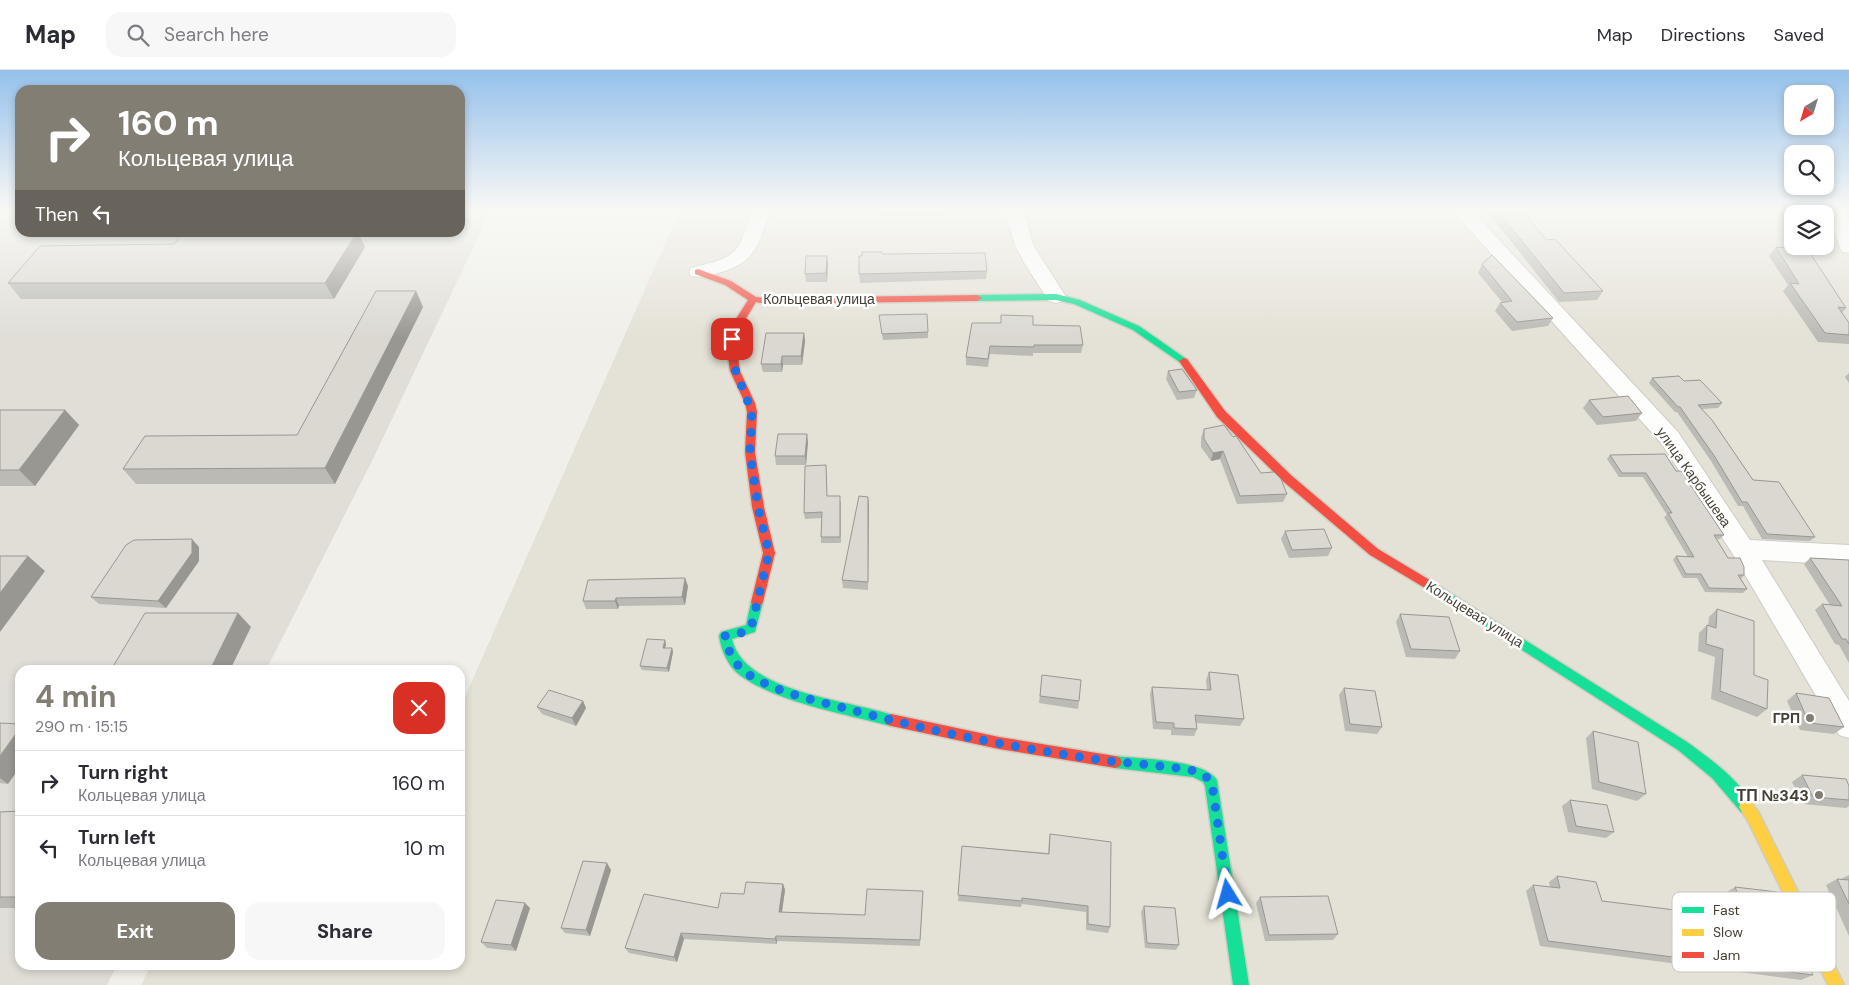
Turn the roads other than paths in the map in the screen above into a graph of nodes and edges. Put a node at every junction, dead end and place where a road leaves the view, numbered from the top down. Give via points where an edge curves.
1 (745, 253) edge
2 (1028, 253) edge
3 (1500, 253) edge
4 (698, 272) joint
5 (1056, 297) junction
6 (753, 298) junction
7 (1743, 550) junction
8 (1849, 555) edge
9 (1849, 726) edge
10 (1790, 892) edge
11 (1830, 972) edge
12 (1241, 985) edge
13 (1836, 985) edge

1 - 4 street via 730,264
2 - 5 street
3 - 7 street, улица Карбышева via 1670,438
4 - 6 street
5 - 6 street, Кольцевая улица via 776,302
5 - 10 street, Кольцевая улица via 1119,319 1180,358 1221,414 1288,479 1374,552 1610,699 1718,774 1740,798 1760,830
6 - 12 street, Кольцевая улица via 734,330 732,356 752,412 750,452 769,553 751,628 725,636 735,662 750,676 781,690 904,724 999,743 1102,760 1188,769 1202,774 1212,784
7 - 8 street
7 - 9 street, улица Карбышева
11 - 13 street, Кольцевая улица

